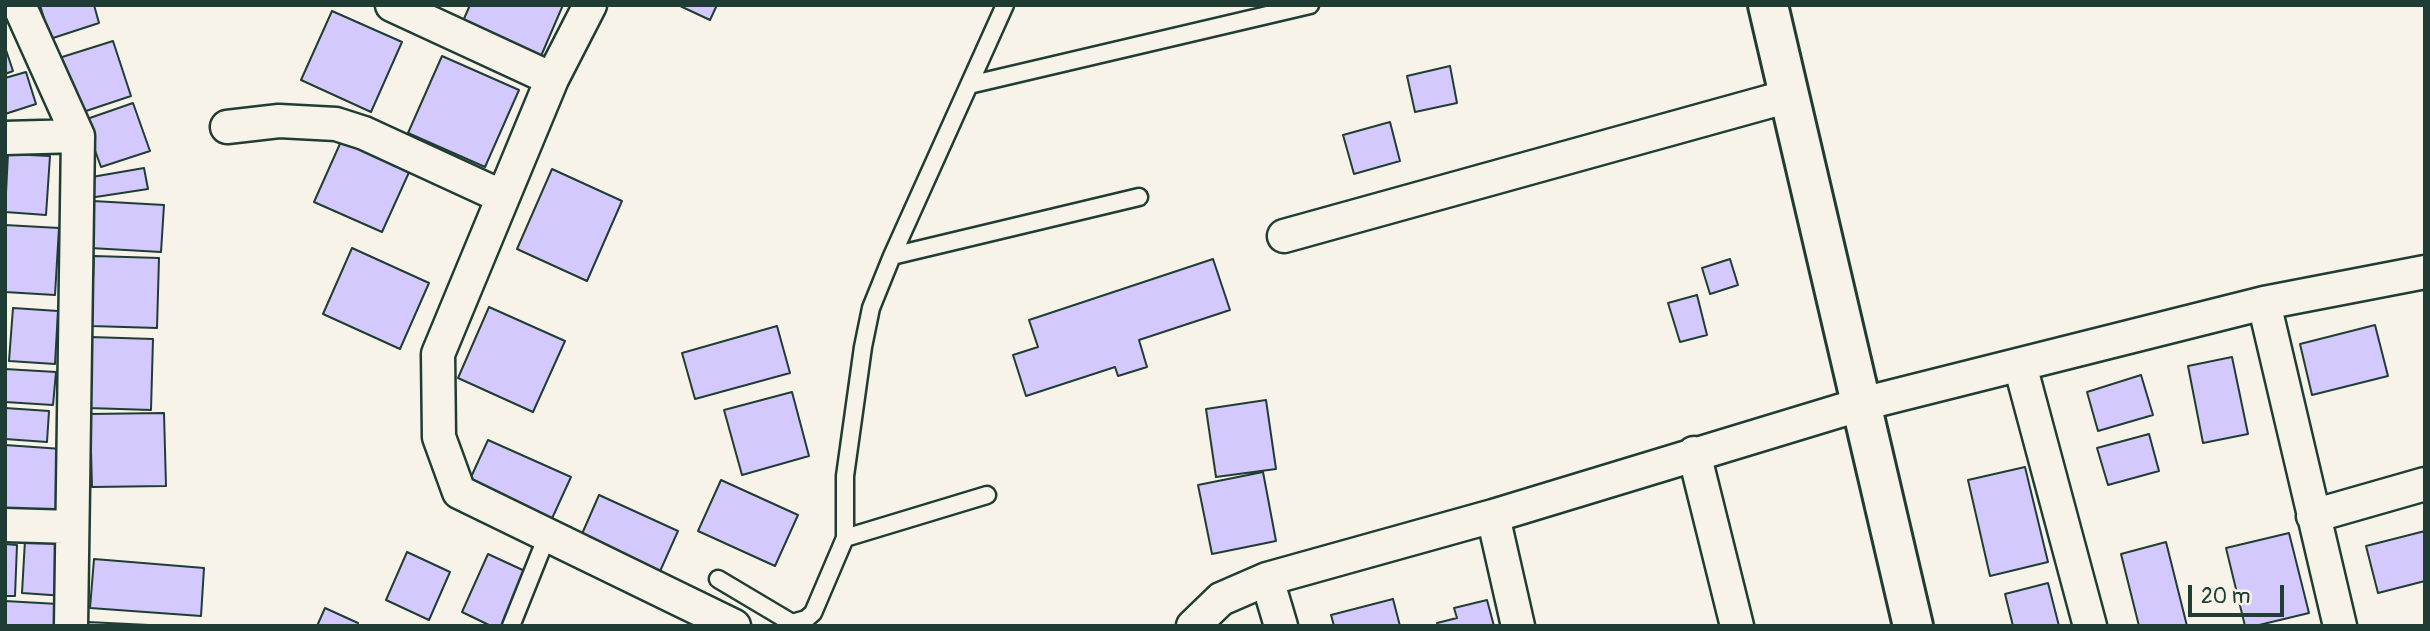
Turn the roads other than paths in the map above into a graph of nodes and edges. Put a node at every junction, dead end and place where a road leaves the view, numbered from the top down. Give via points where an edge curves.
1 (19, 5) edge
2 (392, 5) edge
3 (590, 5) edge
4 (1005, 5) edge
5 (1310, 5) edge
6 (1768, 5) edge
7 (552, 79) junction
8 (969, 85) junction
9 (1789, 96) junction
10 (227, 127) dead end
11 (78, 136) junction
12 (5, 138) edge
13 (503, 197) junction
14 (1139, 197) dead end
15 (1284, 236) dead end
16 (892, 256) junction
17 (2425, 272) edge
18 (2264, 303) junction
19 (2020, 365) junction
20 (1862, 404) junction
21 (1694, 453) junction
22 (2425, 484) edge
23 (987, 495) dead end
24 (1493, 516) junction
25 (2313, 516) junction
26 (5, 525) edge
27 (72, 527) junction
28 (547, 536) junction
29 (845, 538) junction
30 (718, 579) dead end
31 (1267, 579) junction
32 (71, 626) edge
33 (511, 626) edge
34 (734, 626) edge
35 (1193, 626) edge
36 (1281, 626) edge
37 (1518, 626) edge
38 (1737, 626) edge
39 (1913, 626) edge
40 (2090, 626) edge
41 (2340, 626) edge

1 - 11 street
2 - 7 street
3 - 7 street
4 - 8 lane
5 - 8 lane
6 - 9 street
7 - 13 street
8 - 16 lane
9 - 15 street
9 - 20 street
10 - 13 street via 279,121 336,124
11 - 12 street
11 - 27 street
13 - 28 street via 438,355 439,437 459,492
14 - 16 lane
16 - 29 lane via 871,308 863,347 845,476
17 - 18 street
18 - 19 street
18 - 25 street
19 - 20 street
19 - 40 street
20 - 21 street
20 - 39 street
21 - 24 street
21 - 38 street
22 - 25 street
23 - 29 lane
24 - 31 street
24 - 37 street
25 - 41 street
26 - 27 street
27 - 32 street
28 - 33 lane
28 - 34 street
29 - 30 lane via 813,613 806,619 792,623
31 - 35 street via 1221,599
31 - 36 street

